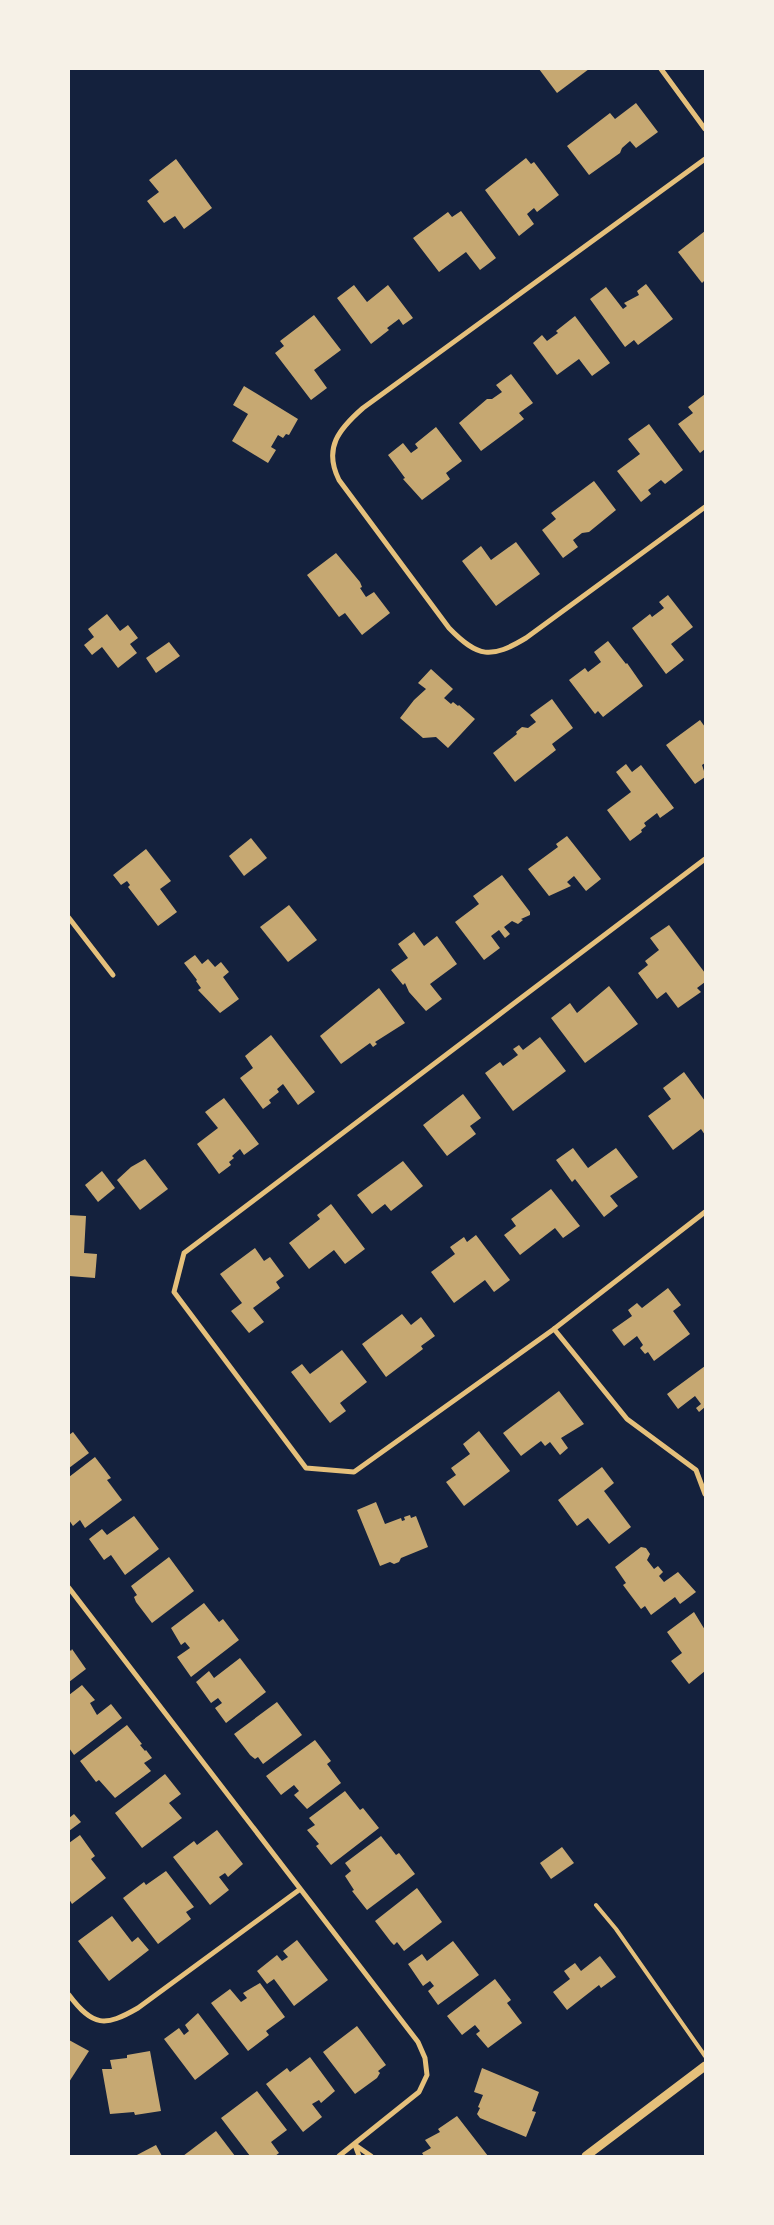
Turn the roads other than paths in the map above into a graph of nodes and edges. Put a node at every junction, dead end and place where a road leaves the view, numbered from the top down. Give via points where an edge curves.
1 (661, 69) edge
2 (705, 129) edge
3 (705, 159) edge
4 (705, 507) edge
5 (705, 859) edge
6 (69, 918) edge
7 (113, 975) dead end
8 (705, 1212) edge
9 (554, 1329) junction
10 (705, 1494) edge
11 (69, 1588) edge
12 (300, 1890) junction
13 (596, 1905) dead end
14 (69, 1995) edge
15 (705, 2056) edge
16 (705, 2066) edge
17 (355, 2145) junction
18 (339, 2156) edge
19 (360, 2156) edge
20 (371, 2156) edge
21 (586, 2156) edge

1 - 2 street
3 - 4 street via 363,408 341,431 334,445 332,460 339,480 450,628 463,642 484,654 507,649 526,638
5 - 9 street via 184,1253 174,1292 306,1468 354,1472
6 - 7 street
8 - 9 street
9 - 10 street via 627,1419 696,1470
11 - 12 street
12 - 14 street via 116,2021 95,2020
12 - 17 street via 418,2042 424,2058 427,2076 419,2092
13 - 15 lane
16 - 21 street
17 - 18 street
17 - 19 street
17 - 20 street

